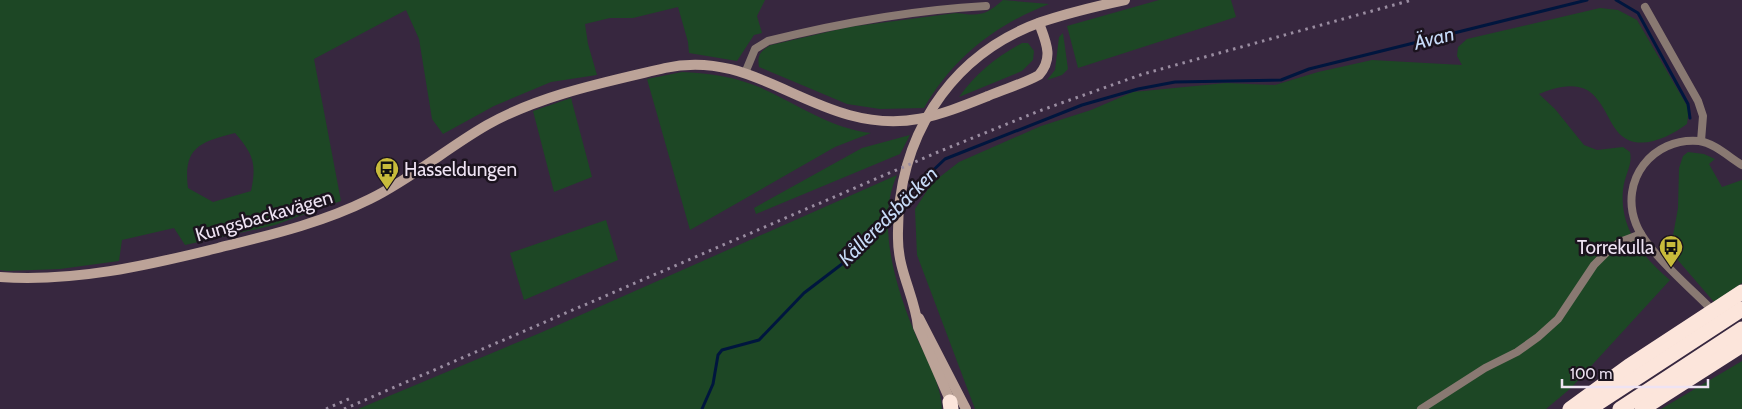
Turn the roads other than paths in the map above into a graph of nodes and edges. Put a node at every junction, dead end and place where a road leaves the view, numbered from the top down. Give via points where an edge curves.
1 (1125, 0) edge
2 (986, 6) dead end
3 (1645, 8) dead end
4 (1039, 23) junction
5 (745, 73) junction
6 (1700, 142) junction
7 (1742, 165) edge
8 (1641, 234) junction
9 (0, 276) edge
10 (1742, 292) edge
11 (1742, 310) edge
12 (917, 316) junction
13 (1742, 329) edge
14 (1742, 340) edge
15 (1742, 345) edge
16 (952, 406) edge
17 (966, 409) edge
18 (1421, 409) edge
19 (1570, 409) edge
20 (1589, 409) edge
21 (1620, 409) edge
22 (1642, 409) edge

1 - 4 street
2 - 5 street via 862,19 768,41 755,49
3 - 6 street via 1698,101 1703,116
4 - 5 street, Kungsbackavägen via 1048,61 1038,75 946,113 920,120 892,122 846,114
4 - 12 street via 992,47 970,63 940,95 917,134 901,182 898,217 904,279
5 - 9 street, Kungsbackavägen via 709,64 688,64 549,99 485,126 373,198 299,227 114,272 35,279
6 - 7 street
6 - 8 street via 1684,141 1661,149 1650,156 1635,174 1632,200 1635,223
8 - 14 street
8 - 18 street via 1620,242 1607,252 1594,265 1558,319 1538,337
10 - 19 highway
11 - 20 highway
12 - 16 street via 918,327
12 - 17 street via 923,322
13 - 21 highway
15 - 22 highway

